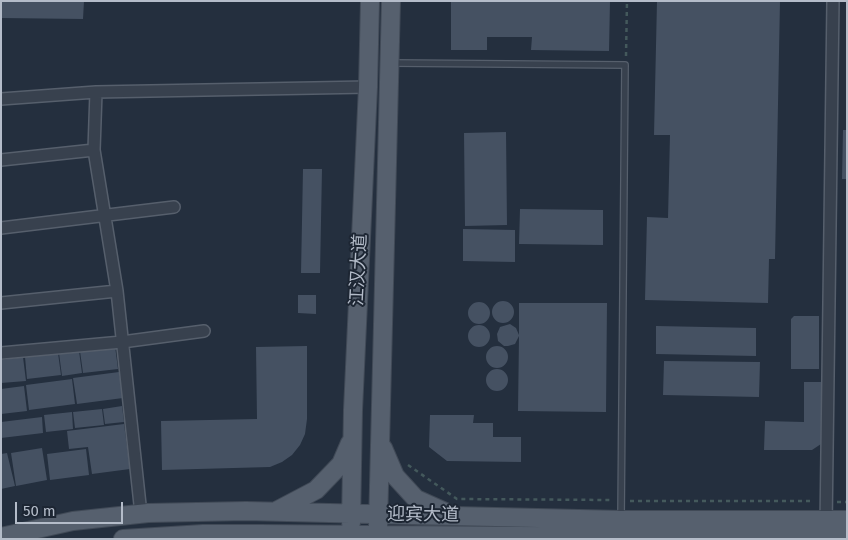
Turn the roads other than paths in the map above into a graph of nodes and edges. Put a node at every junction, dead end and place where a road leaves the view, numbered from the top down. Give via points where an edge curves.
1 (370, 1) edge
2 (391, 1) edge
3 (833, 1) edge
4 (390, 63) junction
5 (368, 87) junction
6 (96, 92) junction
7 (1, 99) edge
8 (94, 150) junction
9 (1, 160) edge
10 (174, 207) dead end
11 (106, 216) junction
12 (1, 228) edge
13 (117, 291) junction
14 (1, 303) edge
15 (204, 331) dead end
16 (122, 342) junction
17 (1, 353) edge
18 (353, 436) junction
19 (381, 443) junction
20 (276, 512) junction
21 (352, 513) junction
22 (141, 514) junction
23 (379, 514) junction
24 (452, 516) junction
25 (621, 520) junction
26 (847, 520) edge
27 (826, 532) edge
28 (265, 536) edge
29 (351, 536) edge
30 (1, 537) edge
31 (378, 537) edge
32 (438, 537) edge
33 (847, 537) edge
34 (510, 538) edge
35 (123, 539) edge

1 - 5 main road, 江汉大道
2 - 4 main road, 江汉大道
3 - 27 street
4 - 19 main road, 江汉大道
4 - 25 lane via 625,65
5 - 6 street
5 - 18 main road, 江汉大道
6 - 7 street
6 - 8 street
8 - 9 street
8 - 11 street
10 - 11 street
11 - 12 street
11 - 13 street
13 - 14 street
13 - 16 street
15 - 16 street
16 - 17 street
16 - 22 street
18 - 20 main road via 341,464 316,490
18 - 21 main road, 江汉大道
19 - 23 main road, 江汉大道
19 - 24 main road via 395,476 416,499
20 - 21 main road, 迎宾大道
20 - 22 main road, 迎宾大道
21 - 23 main road, 迎宾大道
21 - 29 main road, 江汉大道
22 - 30 main road, 迎宾大道 via 73,521
23 - 24 main road, 迎宾大道
23 - 31 main road, 江汉大道
24 - 25 main road, 迎宾大道
25 - 27 main road, 迎宾大道
26 - 27 main road, 迎宾大道
27 - 33 main road, 迎宾大道
27 - 34 main road, 迎宾大道
28 - 29 main road, 迎宾大道
28 - 35 main road, 迎宾大道 via 203,534
29 - 31 main road, 迎宾大道
31 - 32 main road, 迎宾大道
32 - 34 main road, 迎宾大道

